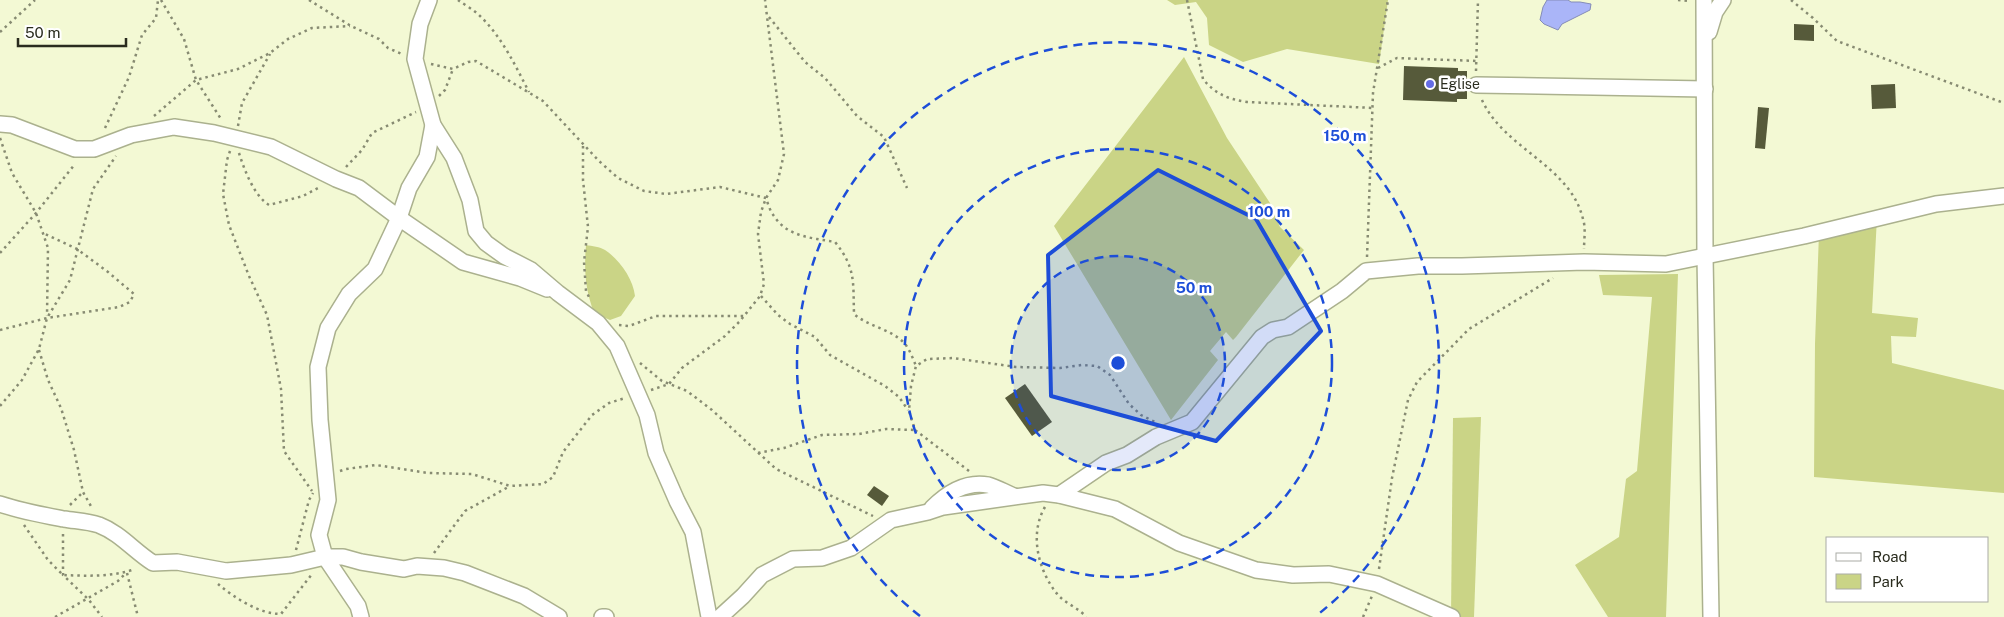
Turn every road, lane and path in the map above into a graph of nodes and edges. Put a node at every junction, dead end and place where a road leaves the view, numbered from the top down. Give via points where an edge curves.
1 (35, 0) edge
2 (159, 0) edge
3 (309, 0) edge
4 (429, 0) edge
5 (458, 0) edge
6 (764, 0) edge
7 (1187, 0) edge
8 (1388, 0) edge
9 (1478, 0) edge
10 (1704, 0) edge
11 (1723, 0) edge
12 (1791, 0) edge
13 (768, 15) junction
14 (351, 26) junction
15 (0, 32) edge
16 (1704, 48) junction
17 (270, 53) junction
18 (415, 59) junction
19 (1477, 61) junction
20 (453, 69) junction
21 (1378, 69) junction
22 (196, 80) junction
23 (1476, 85) junction
24 (1705, 89) junction
25 (529, 93) junction
26 (2004, 103) edge
27 (429, 107) junction
28 (1372, 108) junction
29 (150, 118) dead end
30 (0, 124) edge
31 (433, 125) junction
32 (0, 138) edge
33 (236, 139) junction
34 (583, 146) junction
35 (94, 149) junction
36 (117, 156) dead end
37 (336, 179) junction
38 (907, 188) dead end
39 (2004, 196) edge
40 (766, 198) junction
41 (36, 212) junction
42 (399, 218) junction
43 (43, 233) junction
44 (77, 249) junction
45 (0, 253) edge
46 (1704, 256) junction
47 (1584, 262) junction
48 (1366, 270) junction
49 (1559, 275) dead end
50 (558, 293) junction
51 (760, 296) junction
52 (589, 298) dead end
53 (745, 316) junction
54 (47, 318) junction
55 (598, 323) junction
56 (0, 330) edge
57 (39, 349) junction
58 (636, 360) dead end
59 (916, 366) junction
60 (670, 384) junction
61 (638, 394) junction
62 (0, 406) edge
63 (909, 412) junction
64 (915, 430) junction
65 (1172, 431) junction
66 (758, 453) junction
67 (327, 479) junction
68 (988, 485) junction
69 (510, 486) junction
70 (83, 492) junction
71 (313, 492) junction
72 (1059, 495) junction
73 (1014, 496) junction
74 (6, 506) edge
75 (93, 511) dead end
76 (928, 512) junction
77 (64, 519) junction
78 (892, 520) junction
79 (325, 557) junction
80 (153, 563) junction
81 (291, 565) junction
82 (418, 566) junction
83 (127, 572) junction
84 (63, 576) junction
85 (215, 581) dead end
86 (1377, 584) junction
87 (89, 600) junction
88 (55, 617) edge
89 (102, 617) edge
90 (138, 617) edge
91 (361, 617) edge
92 (559, 617) edge
93 (709, 617) edge
94 (720, 617) edge
95 (1086, 617) edge
96 (1362, 617) edge
97 (1452, 617) edge
98 (1711, 617) edge

1 - 15 path
2 - 22 path via 184,39
2 - 35 path via 156,18 142,34 129,77
3 - 14 path
4 - 18 street via 420,24
5 - 25 path via 480,15 507,50
6 - 13 path
7 - 28 path via 1203,79 1211,89 1227,99
8 - 21 path
9 - 19 path
10 - 16 street
11 - 16 street via 1715,12
12 - 26 path via 1837,41
13 - 38 path via 805,62 824,78 857,116 884,137
13 - 40 path via 784,154 778,180
14 - 17 path via 312,28 288,39
14 - 18 path via 379,39 388,48
16 - 24 street
17 - 22 path via 238,68
17 - 33 path via 242,103
18 - 20 path
18 - 27 street
19 - 21 path via 1397,58
19 - 23 path
20 - 25 path via 476,61
20 - 27 path via 445,90
21 - 28 path
22 - 29 path
22 - 33 path
23 - 24 street
23 - 47 path via 1486,108 1506,133 1563,181 1577,201 1584,220
24 - 46 street
25 - 34 path via 543,101
27 - 31 street
27 - 37 path via 372,133 362,150
28 - 48 path
30 - 35 street via 12,125 76,149
31 - 42 street via 427,157 409,188
31 - 50 street via 454,158 470,200 476,231 486,243 531,270
32 - 41 path via 12,173
33 - 35 street via 174,127 131,135
33 - 37 street via 271,147
33 - 37 path via 245,172 269,206 303,196
33 - 71 path via 227,160 223,194 229,225 267,315 281,389 284,451
34 - 40 path via 618,178 644,191 666,194 720,187
34 - 52 path via 588,226 584,262
35 - 41 path via 73,165
36 - 44 path via 92,189
37 - 42 street via 359,188
39 - 46 street via 1936,204 1819,233
40 - 51 path via 758,234 764,284
40 - 59 path via 774,217 788,231 835,242 846,255 854,277 854,314 862,321 894,334 905,345
41 - 43 path
41 - 45 path
42 - 50 street via 463,262
42 - 67 street via 375,269 349,294 328,328 318,367
43 - 44 path
43 - 54 path via 48,248
44 - 54 path via 70,280
44 - 54 path via 134,294 130,302 119,307
46 - 47 street via 1666,264
46 - 98 street
47 - 48 street
48 - 65 street via 1295,323 1262,337 1192,422
49 - 86 path via 1469,329 1417,382 1408,400 1392,478
50 - 55 street
51 - 53 path
51 - 63 path via 790,324 815,337 830,355 899,397
53 - 55 path via 656,316 629,326
53 - 60 path via 725,336 682,368
54 - 56 path
54 - 57 path
55 - 61 street via 617,346
57 - 62 path via 22,380
57 - 70 path via 74,450
58 - 60 path
59 - 63 path
59 - 65 path via 927,359 953,358 1016,367 1097,366 1110,376 1129,404 1141,415
60 - 61 path
60 - 66 path via 688,391
61 - 69 path via 609,402 592,415 563,452 553,477 543,484
61 - 93 street via 656,453 692,532
63 - 64 path
64 - 66 path via 822,434 784,448
64 - 68 path
65 - 72 street via 1106,463
66 - 78 path via 776,469 868,515
67 - 69 path via 346,468 376,465 428,473 472,474
67 - 71 path
67 - 79 street via 328,500 319,535
68 - 73 street
68 - 76 street via 954,490
69 - 82 path via 465,511 438,550
70 - 75 path
70 - 77 path via 69,505
71 - 81 path
72 - 73 street
72 - 86 street via 1115,509 1179,543 1256,570 1329,574
72 - 95 path via 1038,519 1036,540 1039,555 1044,572 1059,596
73 - 76 street
74 - 77 street
74 - 84 path
76 - 78 street
77 - 80 street via 83,520 100,526
77 - 84 path
78 - 94 street via 851,548 822,558 793,559 762,575
79 - 81 street
79 - 82 street via 343,557 381,566
79 - 85 path via 281,614 268,614
79 - 91 street via 358,606
80 - 81 street via 177,562 226,571
80 - 83 path
82 - 92 street via 464,573 524,596
83 - 84 path
83 - 87 path via 118,582
83 - 90 path
84 - 87 path
86 - 96 path
86 - 97 street
87 - 88 path
87 - 89 path

